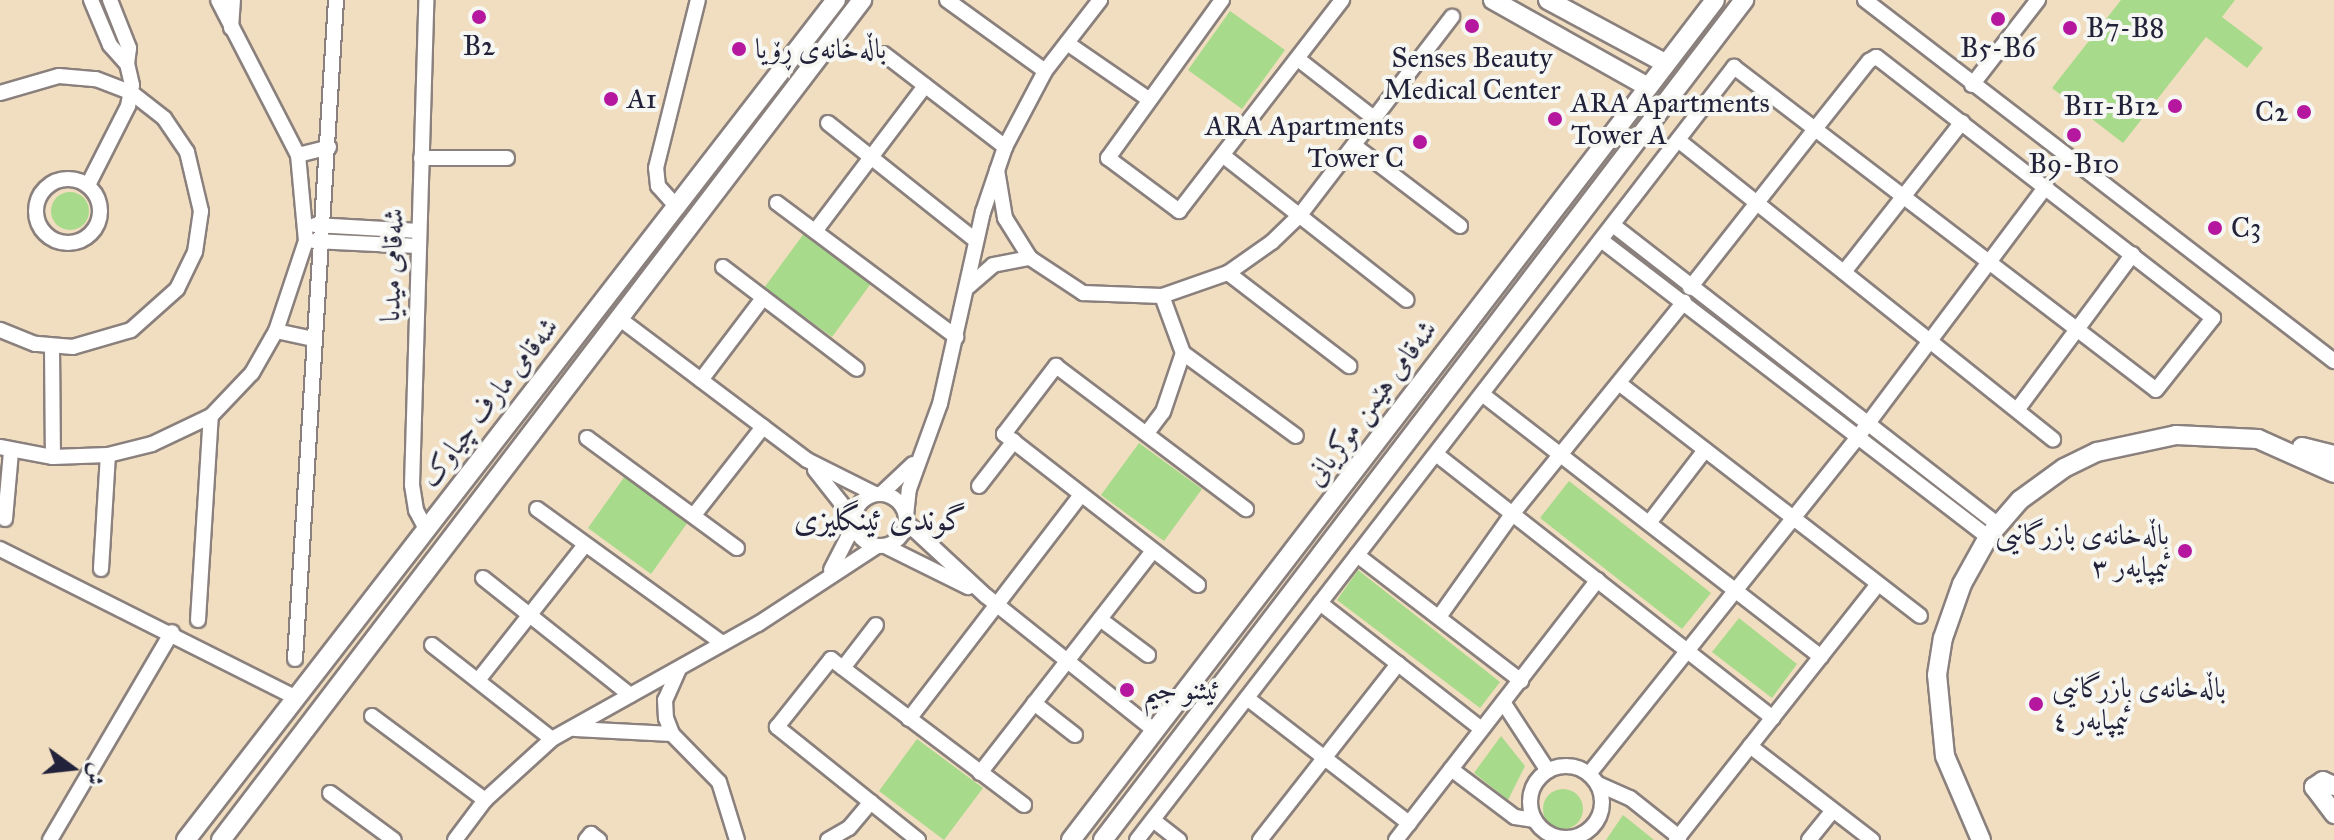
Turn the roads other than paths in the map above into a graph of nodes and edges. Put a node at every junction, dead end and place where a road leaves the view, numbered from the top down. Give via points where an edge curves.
1 (91, 0) edge
2 (110, 0) edge
3 (218, 0) edge
4 (233, 0) edge
5 (336, 0) edge
6 (426, 0) edge
7 (698, 0) edge
8 (862, 0) edge
9 (947, 0) edge
10 (1222, 0) edge
11 (1342, 0) edge
12 (1493, 0) edge
13 (1548, 0) edge
14 (1715, 0) edge
15 (1744, 0) edge
16 (1865, 0) edge
17 (2038, 0) edge
18 (1098, 1) edge
19 (834, 3) edge
20 (849, 17) junction
21 (1452, 17) dead end
22 (231, 30) junction
23 (1067, 43) junction
24 (884, 54) dead end
25 (1298, 59) junction
26 (1665, 63) junction
27 (127, 64) junction
28 (1045, 71) junction
29 (1972, 85) junction
30 (925, 86) junction
31 (1648, 87) junction
32 (0, 93) edge
33 (132, 93) junction
34 (1147, 98) junction
35 (1375, 119) junction
36 (1962, 122) junction
37 (828, 123) dead end
38 (1815, 129) junction
39 (1678, 140) junction
40 (1355, 146) junction
41 (329, 147) junction
42 (1005, 147) junction
43 (298, 155) junction
44 (873, 157) junction
45 (1225, 157) junction
46 (421, 158) junction
47 (507, 158) dead end
48 (997, 170) junction
49 (88, 185) junction
50 (2046, 186) junction
51 (1904, 196) junction
52 (777, 203) dead end
53 (1757, 203) junction
54 (676, 206) junction
55 (1300, 215) junction
56 (308, 225) junction
57 (1613, 225) junction
58 (325, 226) junction
59 (1460, 226) dead end
60 (816, 230) junction
61 (418, 238) junction
62 (975, 240) junction
63 (1601, 240) junction
64 (306, 241) junction
65 (324, 242) junction
66 (2133, 254) junction
67 (1030, 258) junction
68 (1989, 262) junction
69 (723, 267) dead end
70 (1844, 272) junction
71 (1228, 273) junction
72 (966, 290) junction
73 (1687, 295) junction
74 (1162, 296) junction
75 (763, 298) junction
76 (1407, 300) dead end
77 (620, 319) junction
78 (0, 330) edge
79 (2078, 330) junction
80 (276, 331) junction
81 (956, 337) junction
82 (315, 339) junction
83 (1930, 341) junction
84 (52, 347) junction
85 (1183, 353) junction
86 (2334, 361) edge
87 (1349, 366) dead end
88 (857, 369) dead end
89 (701, 380) junction
90 (1620, 384) junction
91 (1482, 394) junction
92 (528, 397) junction
93 (2017, 410) junction
94 (549, 413) junction
95 (211, 416) junction
96 (1866, 425) junction
97 (763, 427) junction
98 (1147, 433) junction
99 (1296, 436) dead end
100 (587, 438) dead end
101 (1857, 438) junction
102 (2053, 439) dead end
103 (2258, 439) junction
104 (1014, 441) junction
105 (925, 447) junction
106 (5, 450) edge
107 (1371, 450) junction
108 (1705, 450) junction
109 (1436, 454) junction
110 (108, 455) junction
111 (1561, 455) junction
112 (2334, 455) edge
113 (53, 457) junction
114 (807, 460) junction
115 (1390, 464) junction
116 (2334, 473) edge
117 (979, 486) dead end
118 (878, 494) junction
119 (1081, 495) junction
120 (1961, 507) junction
121 (537, 509) dead end
122 (1246, 509) dead end
123 (1513, 513) junction
124 (694, 515) junction
125 (1792, 518) junction
126 (5, 519) dead end
127 (906, 519) junction
128 (854, 521) junction
129 (1649, 523) junction
130 (426, 529) junction
131 (1993, 531) junction
132 (585, 545) junction
133 (881, 546) junction
134 (737, 548) dead end
135 (0, 549) edge
136 (1153, 551) junction
137 (1357, 555) junction
138 (101, 569) dead end
139 (826, 577) junction
140 (483, 578) dead end
141 (1598, 580) junction
142 (1878, 584) junction
143 (1198, 585) dead end
144 (1734, 590) junction
145 (991, 601) junction
146 (1320, 603) junction
147 (531, 615) junction
148 (1920, 616) dead end
149 (1439, 617) junction
150 (1100, 619) junction
151 (198, 620) dead end
152 (876, 625) dead end
153 (172, 632) junction
154 (722, 643) junction
155 (432, 645) dead end
156 (1687, 649) junction
157 (1148, 655) dead end
158 (1821, 657) junction
159 (295, 659) dead end
160 (1066, 660) junction
161 (1398, 664) junction
162 (843, 668) junction
163 (679, 669) junction
164 (479, 679) junction
165 (1521, 681) junction
166 (630, 695) junction
167 (296, 698) junction
168 (1247, 698) junction
169 (1503, 702) junction
170 (1034, 703) junction
171 (372, 716) dead end
172 (1773, 718) junction
173 (909, 719) junction
174 (1481, 729) junction
175 (571, 730) junction
176 (1154, 730) junction
177 (672, 734) junction
178 (1075, 735) dead end
179 (552, 739) junction
180 (1750, 746) junction
181 (1325, 758) junction
182 (1451, 769) junction
183 (1548, 771) junction
184 (980, 773) junction
185 (1593, 779) junction
186 (2334, 786) edge
187 (330, 793) dead end
188 (485, 800) junction
189 (871, 802) junction
190 (1024, 805) dead end
191 (1833, 810) junction
192 (2334, 814) edge
193 (202, 820) junction
194 (1153, 820) junction
195 (1409, 823) junction
196 (1539, 830) edge
197 (459, 835) edge
198 (1586, 837) edge
199 (222, 838) edge
200 (1678, 838) edge
201 (50, 840) edge
202 (186, 840) edge
203 (394, 840) edge
204 (477, 840) edge
205 (586, 840) edge
206 (599, 840) edge
207 (737, 840) edge
208 (828, 840) edge
209 (918, 840) edge
210 (1071, 840) edge
211 (1103, 840) edge
212 (1137, 840) edge
213 (1179, 840) edge
214 (1260, 840) edge
215 (1396, 840) edge
216 (1809, 840) edge
217 (1872, 840) edge
218 (1981, 840) edge

1 - 27 street via 110,45
2 - 27 street via 129,48
3 - 22 street
4 - 22 street
5 - 41 street
6 - 46 street, شەقامی میدیا
7 - 54 street via 656,168 662,193
8 - 20 street, شەقامی مارف چیاوک
9 - 28 street
10 - 34 street
11 - 25 street
12 - 31 street
13 - 26 street
14 - 26 street, شەقامی هێمن موکریانی
15 - 115 street, شەقامی هێمن موکریانی
16 - 29 street
17 - 29 street
18 - 23 street
19 - 20 street
19 - 54 street, شەقامی مارف چیاوک
20 - 77 street, شەقامی مارف چیاوک
21 - 35 street
22 - 43 street
23 - 28 street
23 - 34 street
24 - 30 street
25 - 35 street
25 - 45 street
26 - 31 street, شەقامی هێمن موکریانی
27 - 33 street
28 - 42 street
29 - 86 street
30 - 42 street
30 - 44 street
31 - 107 street, شەقامی هێمن موکریانی
32 - 33 street via 59,76 96,79
33 - 49 street
33 - 84 street via 164,118 191,161 201,211 195,252 177,289 140,324 93,344
34 - 45 street via 1108,158 1179,211
35 - 40 street
36 - 38 street via 1876,57
36 - 50 street
36 - 51 street
37 - 44 street
38 - 39 street via 1734,67
38 - 51 street
38 - 53 street
39 - 53 street
39 - 57 street
40 - 55 street
40 - 59 street
41 - 43 street
41 - 58 street
42 - 48 street
43 - 56 street
44 - 60 street
44 - 62 street
45 - 55 street
46 - 47 street
46 - 61 street, شەقامی میدیا
48 - 62 street
48 - 67 street via 1005,218
49 - 49 street via 57,180 41,193 36,213 52,239 83,239 98,224 99,203
50 - 66 street
50 - 68 street
51 - 68 street
51 - 70 street
52 - 60 street
53 - 70 street
53 - 73 street
54 - 92 street, شەقامی مارف چیاوک
55 - 71 street
55 - 76 street
56 - 58 street
56 - 64 street
57 - 63 street
57 - 73 street
58 - 61 street
58 - 65 street
60 - 81 street
61 - 65 street
61 - 130 street, شەقامی میدیا via 412,485
62 - 72 street
63 - 73 street
63 - 91 street
64 - 65 street
64 - 80 street
65 - 82 street
66 - 79 street
66 - 79 street via 2211,313 2212,323 2156,390
67 - 72 street via 993,265
67 - 74 street via 1083,293
68 - 79 street
68 - 83 street
69 - 75 street
70 - 83 street
71 - 74 street
71 - 87 street
72 - 81 street
73 - 90 street
73 - 96 street
73 - 101 street
74 - 85 street
75 - 88 street
75 - 89 street
77 - 89 street
77 - 94 street, شەقامی مارف چیاوک
78 - 84 street
79 - 93 street
80 - 82 street
80 - 95 street via 252,373
81 - 105 street
82 - 159 street
83 - 93 street
83 - 96 street
84 - 113 street
85 - 98 street via 1163,412
85 - 99 street
89 - 97 street
90 - 108 street
90 - 111 street
91 - 109 street
91 - 111 street
92 - 94 street
92 - 130 street, شەقامی مارف چیاوک
93 - 102 street
94 - 199 street, شەقامی مارف چیاوک
95 - 110 street via 152,444
95 - 151 street
96 - 101 street
96 - 120 street
97 - 114 street
97 - 124 street
98 - 104 street via 1056,366 1004,434
98 - 122 street
100 - 124 street
101 - 120 street
101 - 125 street
103 - 112 street
103 - 116 street
103 - 131 street via 2176,435 2097,452 2048,477
104 - 117 street
104 - 119 street
105 - 118 street via 903,478
105 - 127 street via 909,489
106 - 113 street
106 - 126 street
107 - 115 street
107 - 176 street, شەقامی هێمن موکریانی
108 - 125 street
108 - 129 street
109 - 123 street
109 - 137 street
110 - 113 street
110 - 138 street
111 - 123 street
111 - 129 street
114 - 118 street
114 - 128 street
115 - 211 street, شەقامی هێمن موکریانی
118 - 127 street via 897,500
118 - 128 street via 862,500
119 - 136 street
119 - 145 street
120 - 131 street
121 - 132 street
123 - 141 street
123 - 149 street
124 - 134 street
125 - 142 street
125 - 144 street
127 - 133 street via 899,538
127 - 145 street
128 - 133 street via 864,541
128 - 139 street
129 - 144 street
130 - 167 street, شەقامی مارف چیاوک
131 - 218 street via 1948,620 1937,696 1947,766
132 - 147 street
132 - 154 street
133 - 139 street
133 - 145 street
135 - 153 street
136 - 143 street
136 - 150 street
137 - 146 street
137 - 149 street
139 - 154 street
140 - 147 street
141 - 156 street
141 - 165 street
142 - 148 street
142 - 158 street
144 - 156 street
144 - 158 street
145 - 160 street
145 - 173 street
146 - 161 street
146 - 168 street
147 - 164 street
147 - 166 street
149 - 165 street
150 - 157 street
150 - 160 street
152 - 162 street
153 - 167 street
153 - 201 street
154 - 163 street
155 - 164 street
156 - 172 street
156 - 185 street
158 - 172 street
160 - 170 street
160 - 176 street
161 - 174 street
161 - 181 street
162 - 173 street
162 - 189 street via 831,659 777,727
163 - 166 street
163 - 177 street via 665,700
164 - 179 street
165 - 169 street
166 - 175 street
167 - 193 street, شەقامی مارف چیاوک
168 - 181 street
168 - 194 street
169 - 174 street
169 - 183 street
170 - 178 street
170 - 184 street
171 - 188 street
172 - 180 street
173 - 184 street
174 - 182 street
175 - 177 street
175 - 179 street
176 - 210 street, شەقامی هێمن موکریانی
177 - 207 street via 719,782
179 - 188 street
180 - 191 street
180 - 200 street
181 - 195 street
181 - 214 street
182 - 195 street
182 - 196 street
183 - 185 street via 1569,766
183 - 196 street via 1533,787
184 - 190 street
185 - 198 street via 1602,806
185 - 200 street via 1630,798
186 - 192 street via 2323,781 2314,787
187 - 203 street
188 - 197 street
189 - 208 street via 849,828
189 - 209 street
191 - 216 street
191 - 217 street
193 - 199 street
193 - 202 street, شەقامی مارف چیاوک
194 - 212 street
194 - 213 street
195 - 215 street
196 - 198 street via 1564,838
197 - 204 street
205 - 206 street via 591,834

